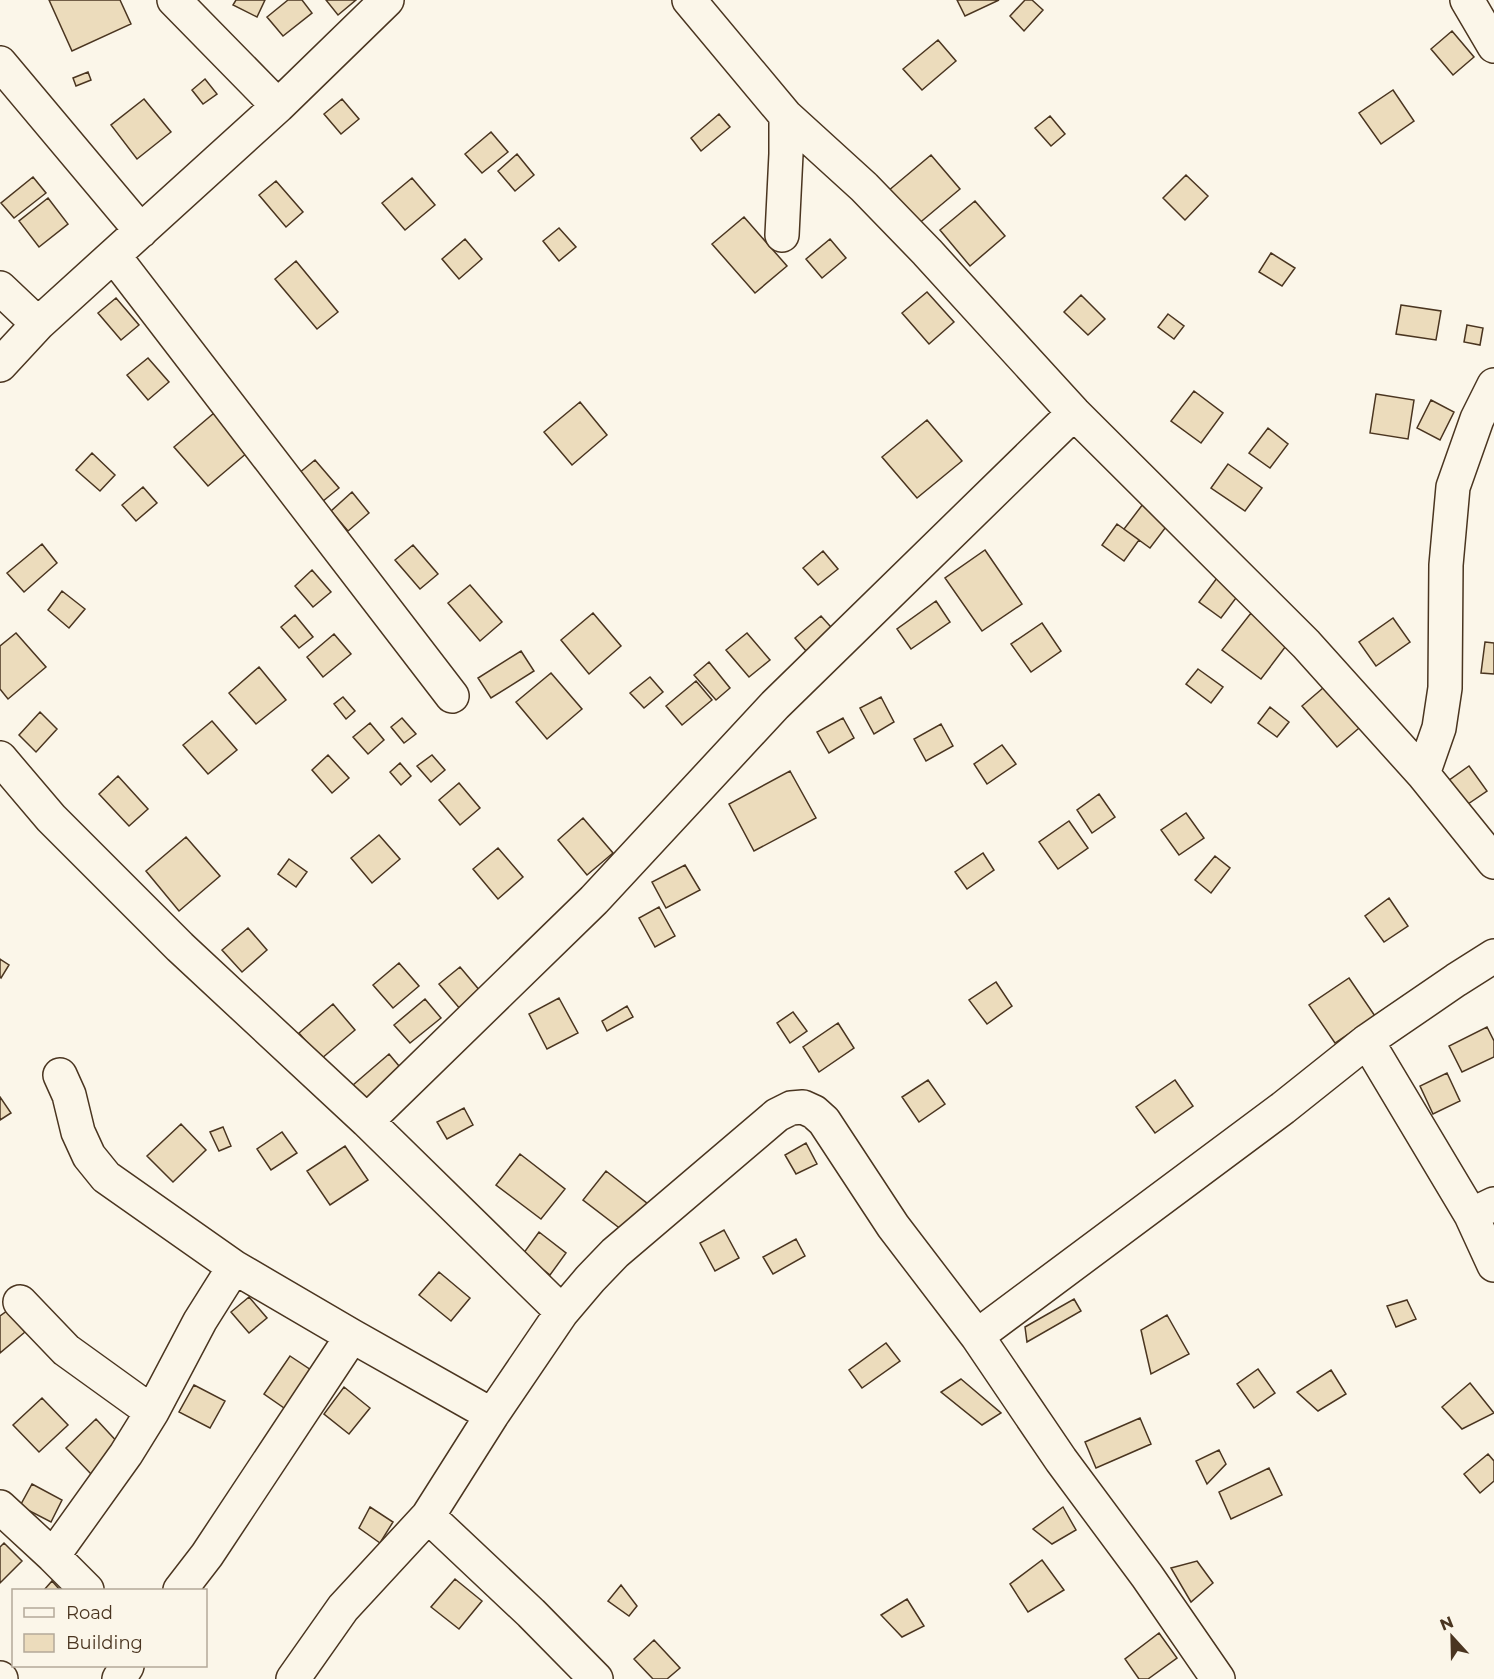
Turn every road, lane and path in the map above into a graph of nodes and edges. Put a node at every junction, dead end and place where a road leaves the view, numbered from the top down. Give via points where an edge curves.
1 (174, 0) edge
2 (387, 0) edge
3 (689, 0) edge
4 (1467, 0) edge
5 (1494, 46) edge
6 (0, 63) edge
7 (278, 106) junction
8 (786, 116) junction
9 (141, 231) junction
10 (782, 235) dead end
11 (114, 256) junction
12 (0, 288) edge
13 (38, 324) junction
14 (0, 365) edge
15 (1494, 385) edge
16 (1074, 413) junction
17 (452, 696) dead end
18 (0, 758) edge
19 (1423, 774) junction
20 (1494, 862) edge
21 (1494, 956) edge
22 (1367, 1041) junction
23 (60, 1075) dead end
24 (367, 1121) junction
25 (1482, 1210) edge
26 (1494, 1265) edge
27 (234, 1267) junction
28 (20, 1302) dead end
29 (562, 1312) junction
30 (352, 1336) junction
31 (976, 1336) junction
32 (152, 1412) junction
33 (492, 1414) junction
34 (0, 1507) edge
35 (428, 1516) junction
36 (53, 1556) junction
37 (86, 1589) edge
38 (181, 1589) edge
39 (293, 1679) edge
40 (596, 1679) edge
41 (1218, 1679) edge

1 - 7 street
2 - 7 street
3 - 8 street
4 - 5 street
6 - 9 street
7 - 9 street
8 - 10 street
8 - 16 street via 864,187
9 - 11 street
11 - 13 street
11 - 17 street
12 - 13 street
13 - 14 street
15 - 19 street via 1477,419 1453,487 1446,565 1444,688 1439,728
16 - 19 street via 1306,644
16 - 24 street via 775,705 594,900
18 - 24 street via 51,818 172,939
19 - 20 street
21 - 22 street
22 - 25 street
22 - 31 street
23 - 27 street via 78,1131 106,1177
24 - 29 street
25 - 26 street
27 - 30 street
27 - 32 street via 200,1321
28 - 32 street via 66,1350
29 - 31 street via 615,1252 777,1115 803,1107 824,1121 893,1226
29 - 33 street
30 - 33 street
30 - 38 street
31 - 41 street
32 - 36 street
33 - 35 street
34 - 36 street
35 - 39 street via 343,1608
35 - 40 street
36 - 37 street

